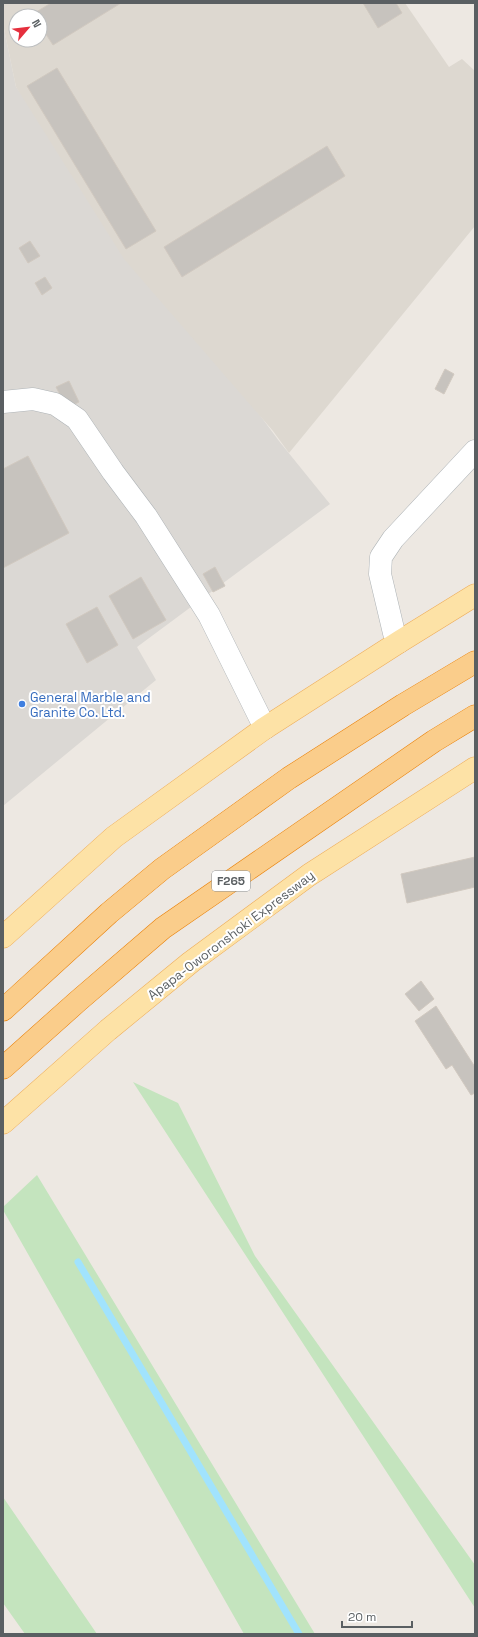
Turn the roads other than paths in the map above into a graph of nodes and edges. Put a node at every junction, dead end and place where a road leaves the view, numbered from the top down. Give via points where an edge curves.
1 (3, 402) edge
2 (475, 451) edge
3 (475, 595) edge
4 (399, 642) junction
5 (475, 662) edge
6 (475, 716) edge
7 (265, 728) junction
8 (475, 768) edge
9 (475, 773) edge
10 (451, 784) junction
11 (3, 937) edge
12 (28, 988) junction
13 (3, 998) edge
14 (3, 1010) edge
15 (3, 1068) edge
16 (3, 1123) edge

1 - 7 street via 33,399 55,404 78,419 146,516 210,615
2 - 4 street via 393,538 381,557 380,574 394,633
3 - 4 main road
4 - 7 main road
5 - 12 highway via 289,778 162,869 109,913
6 - 15 highway, F265 via 434,741 163,928
7 - 11 main road via 114,837
8 - 10 main road, Apapa-Oworonshoki Expressway
9 - 10 main road
10 - 16 main road, Apapa-Oworonshoki Expressway via 309,875 191,962 108,1030
12 - 13 highway
12 - 14 highway

